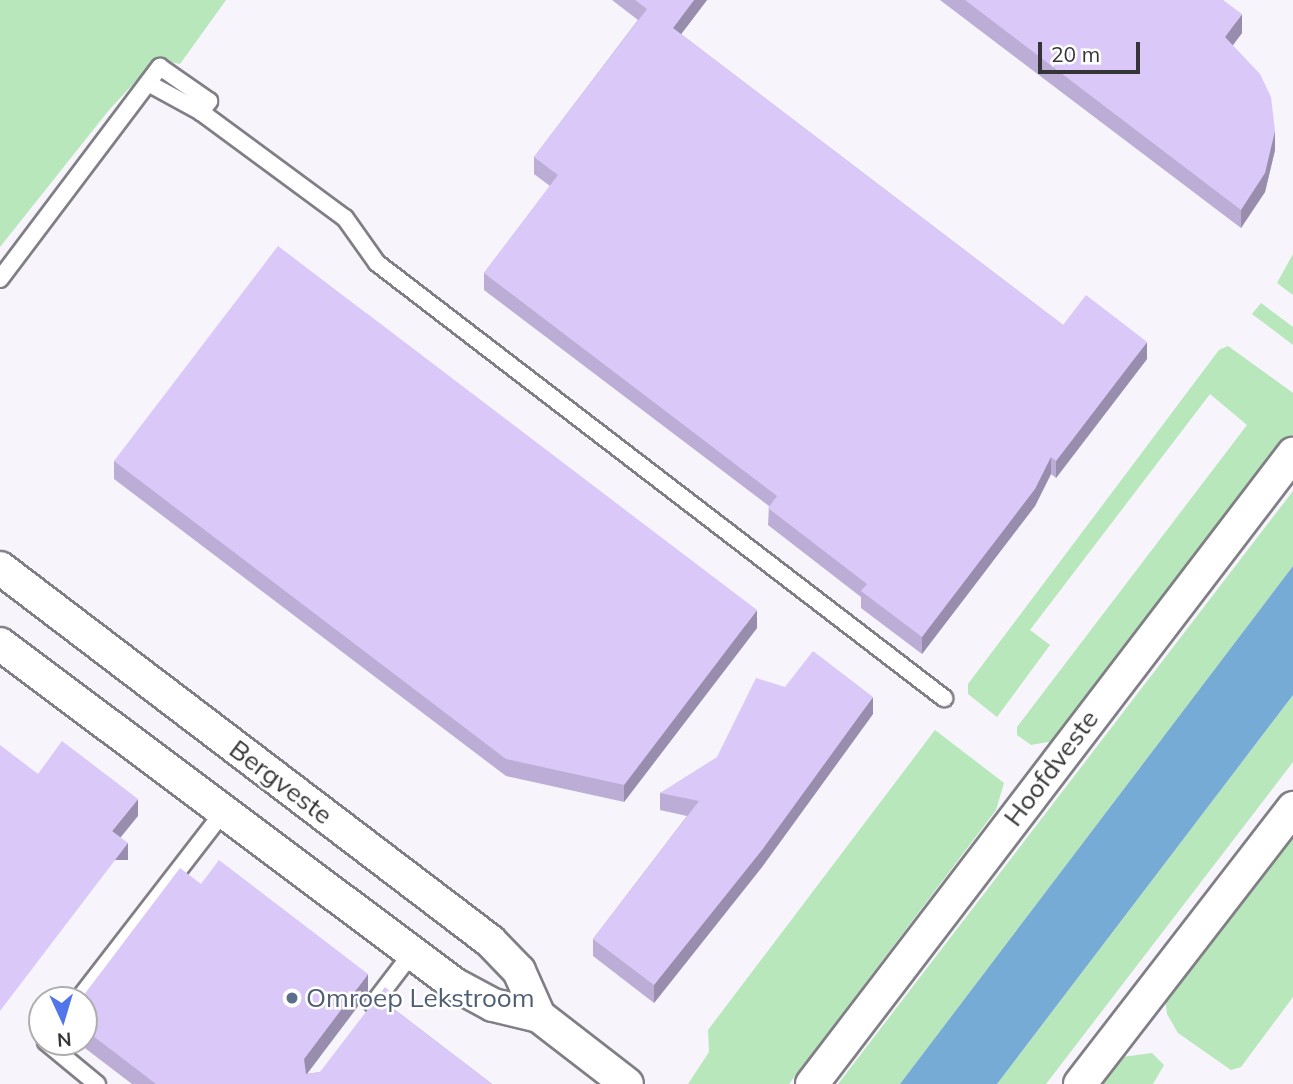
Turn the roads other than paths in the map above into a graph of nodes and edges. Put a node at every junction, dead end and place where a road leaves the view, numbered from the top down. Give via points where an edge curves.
1 (0, 279) edge
2 (1293, 454) edge
3 (0, 568) edge
4 (0, 643) edge
5 (944, 698) dead end
6 (1293, 808) edge
7 (224, 811) junction
8 (412, 953) junction
9 (89, 986) edge
10 (539, 1016) junction
11 (362, 1018) edge
12 (63, 1056) edge
13 (97, 1084) edge
14 (627, 1084) edge
15 (812, 1084) edge
16 (1080, 1084) edge

1 - 5 lane via 148,83 205,107 345,218 377,263
2 - 15 street, Hoofdveste
3 - 10 street, Bergveste via 490,941 519,971
4 - 7 street, Bergveste
6 - 16 street
7 - 8 street, Bergveste
7 - 9 lane
8 - 10 street, Bergveste via 493,1005
8 - 11 lane
10 - 14 street, Bergveste
12 - 13 lane

